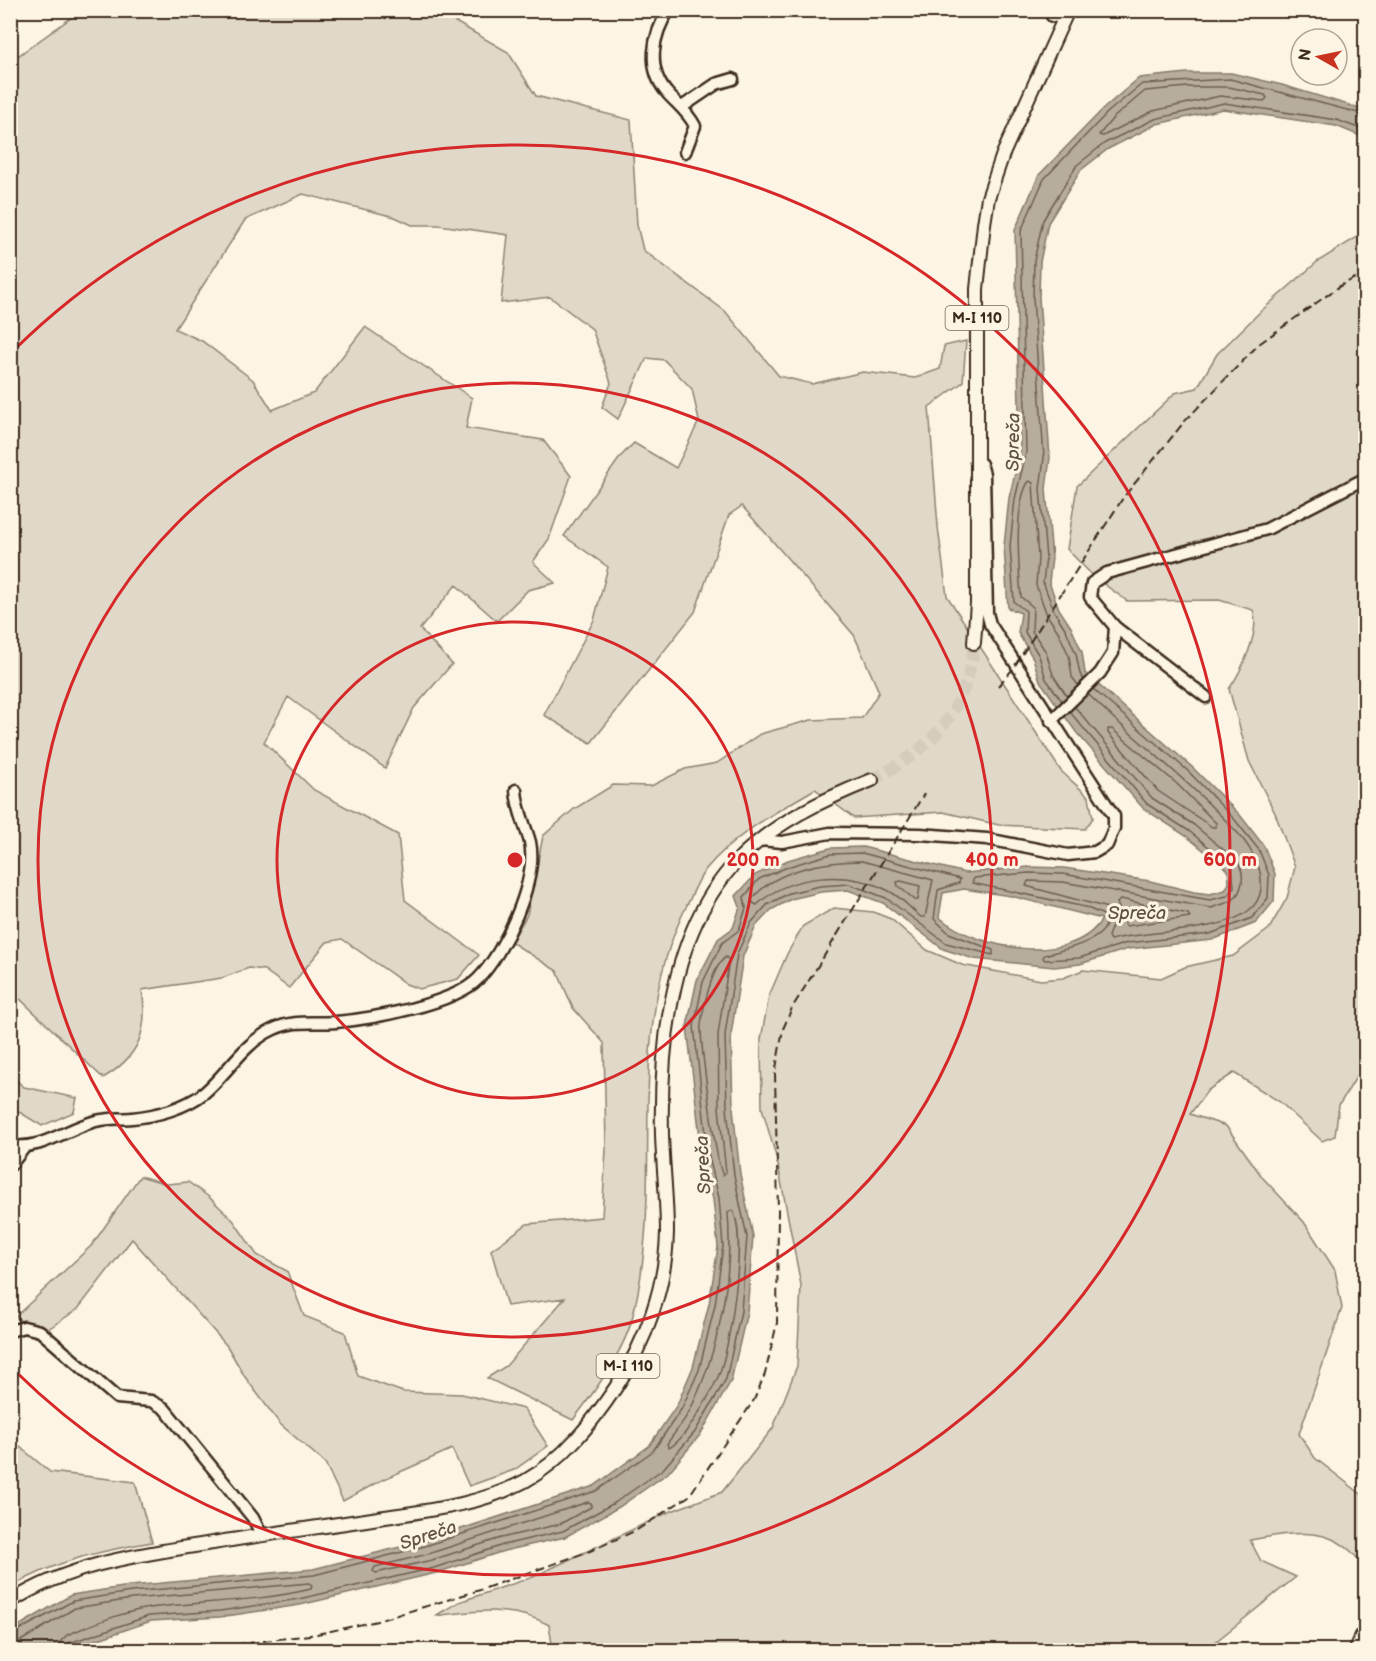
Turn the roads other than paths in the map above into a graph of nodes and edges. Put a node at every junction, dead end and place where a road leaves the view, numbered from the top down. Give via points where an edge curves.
1 (669, 10) edge
2 (1053, 10) edge
3 (1066, 14) edge
4 (733, 79) dead end
5 (682, 107) junction
6 (685, 152) dead end
7 (976, 462) junction
8 (1365, 478) edge
9 (1114, 627) junction
10 (974, 643) tunnel mouth
11 (1206, 697) dead end
12 (1054, 718) junction
13 (872, 780) tunnel mouth
14 (516, 790) dead end
15 (760, 840) junction
16 (10, 1146) edge
17 (24, 1148) junction
18 (10, 1166) edge
19 (10, 1331) edge
20 (261, 1534) junction
21 (10, 1602) edge
22 (1365, 1633) edge
23 (1365, 1646) edge
24 (1355, 1650) edge
25 (1365, 1650) edge

1 - 5 street via 659,28 653,58 666,93
2 - 3 street via 1052,16
3 - 7 main road, M-I 110 via 1003,154 988,198 977,289
4 - 5 street via 716,84
5 - 6 street via 695,126
7 - 10 main road, M-I 110
7 - 12 street via 981,464 984,474 990,624
8 - 9 street via 1267,529 1107,573 1092,583 1090,597
9 - 11 street
9 - 12 street via 1113,653 1100,673
12 - 15 street via 1114,816 1112,837 1095,852 1068,855 987,839 908,833 830,833 782,842
13 - 15 main road, M-I 110 via 833,795
14 - 17 street via 531,860 508,936 471,986 399,1011 334,1022 304,1021 273,1029 245,1048 204,1093 184,1105 143,1117 99,1120
15 - 20 main road, M-I 110 via 723,877 703,910 677,978 662,1073 667,1233 660,1283 644,1335 618,1385 564,1452 526,1480 483,1499 433,1510
16 - 17 street
17 - 18 street
19 - 20 street via 40,1331 117,1398 151,1401 164,1408 253,1518
20 - 21 main road, M-I 110 via 114,1559 68,1573
22 - 24 street
23 - 25 street

